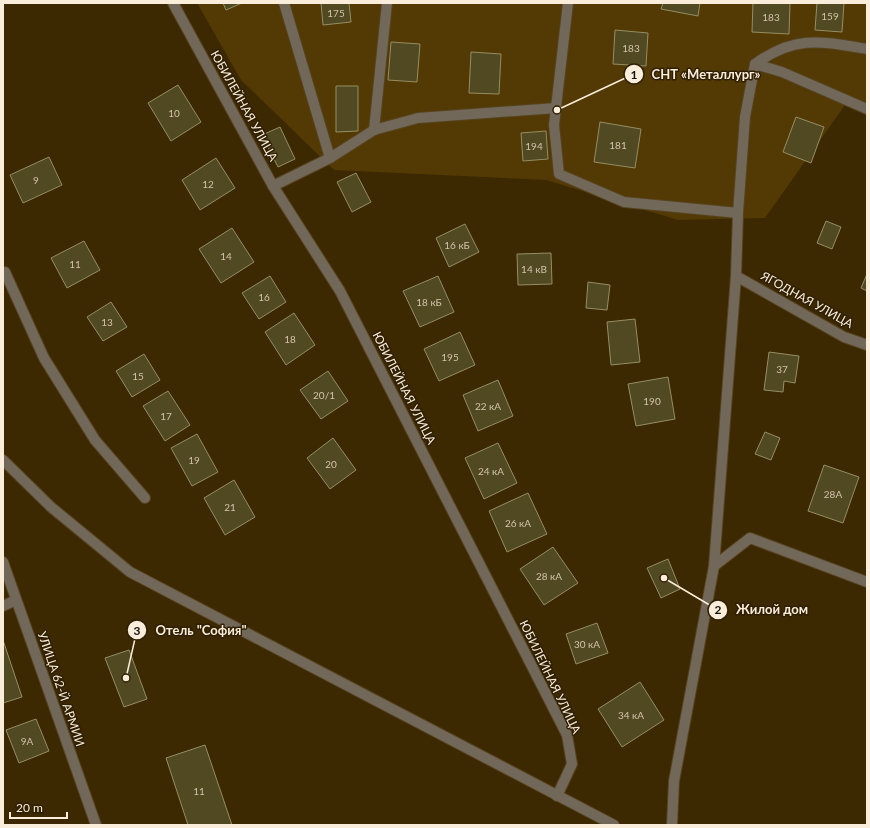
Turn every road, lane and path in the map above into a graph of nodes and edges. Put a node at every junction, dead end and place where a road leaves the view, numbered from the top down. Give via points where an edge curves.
1 (173, 3) edge
2 (284, 3) edge
3 (387, 3) edge
4 (568, 3) edge
5 (867, 49) edge
6 (755, 64) junction
7 (556, 108) junction
8 (867, 109) edge
9 (374, 130) junction
10 (330, 158) junction
11 (273, 186) junction
12 (738, 213) junction
13 (4, 271) edge
14 (736, 276) junction
15 (867, 345) edge
16 (3, 460) edge
17 (145, 498) dead end
18 (3, 562) edge
19 (714, 566) junction
20 (867, 582) edge
21 (16, 600) junction
22 (3, 606) edge
23 (557, 796) junction
24 (96, 825) edge
25 (614, 825) edge
26 (672, 825) edge

1 - 11 street, ЮБИЛЕЙНАЯ УЛИЦА
2 - 10 street
3 - 9 street
4 - 7 street
5 - 6 street via 826,42 788,45 771,52
6 - 8 street via 782,72
6 - 12 street via 745,117
7 - 9 street via 418,118
7 - 12 street via 554,125 559,174 624,202
9 - 10 street
10 - 11 street
11 - 23 street, ЮБИЛЕЙНАЯ УЛИЦА via 340,291 567,736 572,764
12 - 14 street
13 - 17 street via 44,358 95,440
14 - 15 street, ЯГОДНАЯ УЛИЦА via 844,337
14 - 19 street
16 - 23 street via 51,507 130,572
18 - 21 street, УЛИЦА 62-Й АРМИИ
19 - 20 street via 750,538
19 - 26 street via 674,781
21 - 22 street
21 - 24 street, УЛИЦА 62-Й АРМИИ
23 - 25 street

